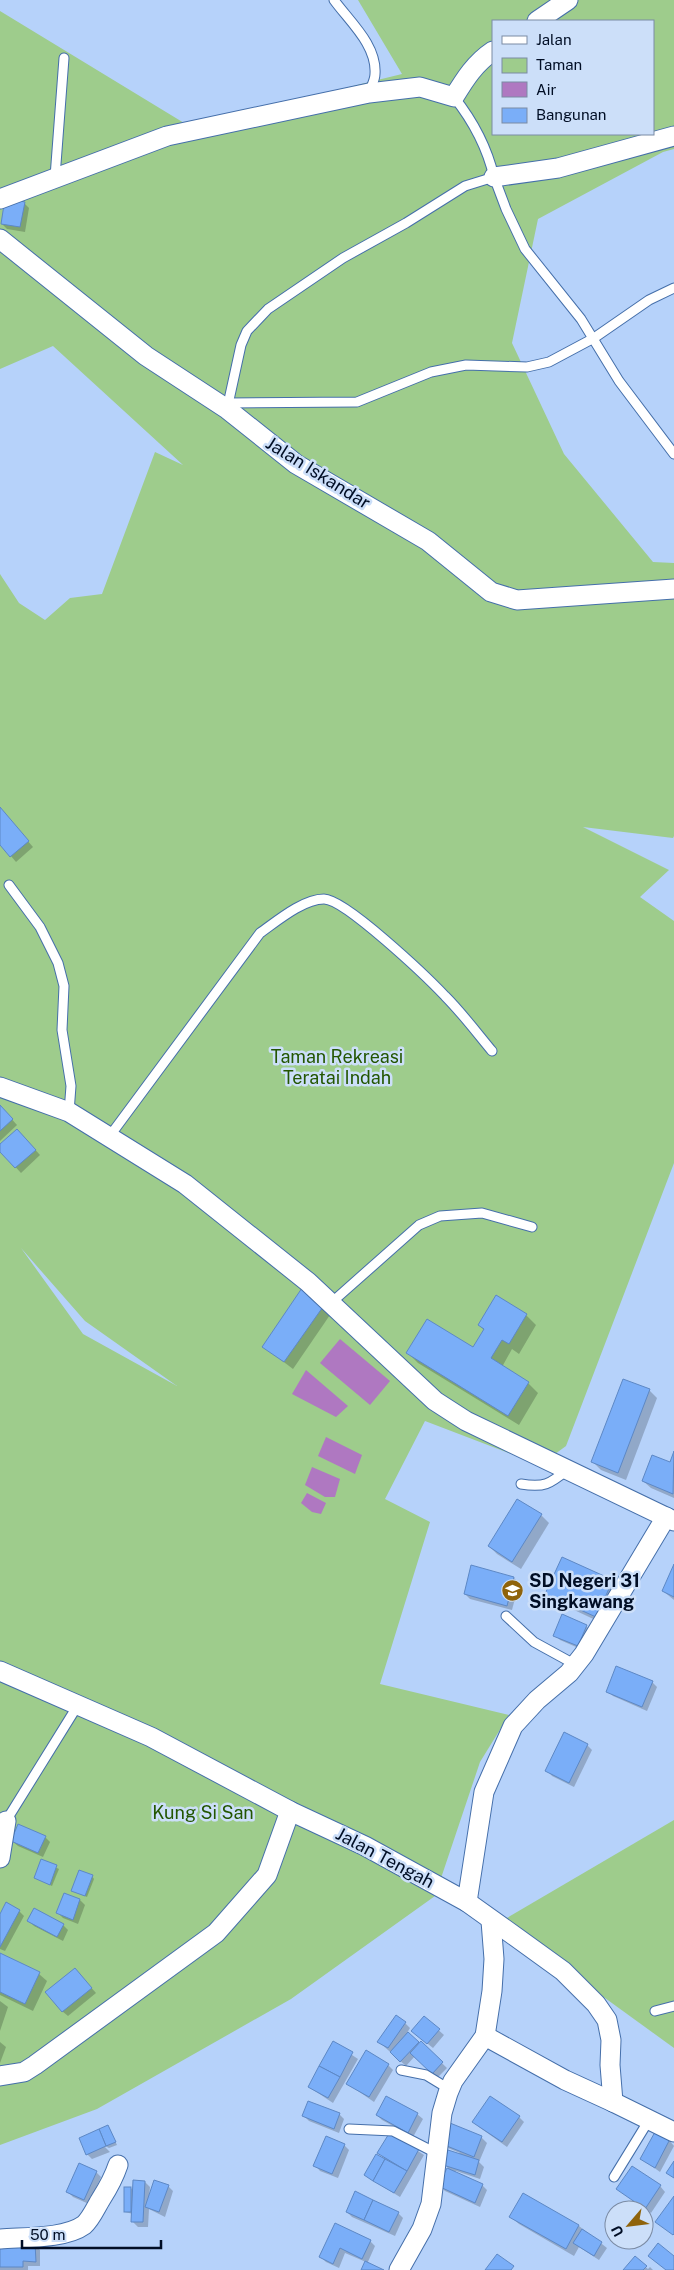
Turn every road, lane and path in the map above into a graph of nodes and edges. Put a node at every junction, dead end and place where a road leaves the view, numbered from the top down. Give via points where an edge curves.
1 (334, 0) edge
2 (568, 0) edge
3 (538, 20) edge
4 (492, 52) edge
5 (64, 58) dead end
6 (369, 93) junction
7 (454, 97) junction
8 (674, 136) edge
9 (55, 177) junction
10 (494, 177) junction
11 (0, 199) edge
12 (0, 239) edge
13 (674, 288) edge
14 (594, 338) junction
15 (228, 406) junction
16 (674, 454) edge
17 (674, 589) edge
18 (9, 885) dead end
19 (492, 1051) dead end
20 (0, 1087) edge
21 (69, 1112) junction
22 (109, 1137) junction
23 (532, 1227) dead end
24 (331, 1303) junction
25 (567, 1470) junction
26 (521, 1484) dead end
27 (670, 1519) edge
28 (506, 1616) dead end
29 (576, 1664) junction
30 (0, 1671) edge
31 (78, 1705) junction
32 (290, 1811) junction
33 (6, 1821) joint
34 (0, 1858) edge
35 (467, 1902) junction
36 (491, 1921) junction
37 (674, 2006) edge
38 (655, 2011) dead end
39 (485, 2036) junction
40 (401, 2070) dead end
41 (0, 2076) edge
42 (449, 2089) junction
43 (613, 2102) junction
44 (649, 2120) junction
45 (349, 2129) dead end
46 (674, 2132) edge
47 (438, 2154) junction
48 (118, 2165) dead end
49 (614, 2177) dead end
50 (0, 2239) edge
51 (399, 2270) edge

1 - 6 lane via 373,55 376,76
2 - 3 street
4 - 7 street via 466,76
5 - 9 lane
6 - 7 street via 420,87
6 - 9 street via 167,136
7 - 10 lane via 466,112 484,147
8 - 10 street via 558,168
9 - 11 street
10 - 14 lane via 525,249
10 - 15 lane via 465,186 343,258 268,309 244,338
12 - 15 street, Jalan Iskandar via 146,356
13 - 14 lane via 649,300
14 - 15 lane via 549,362 527,366 466,365 431,372 357,402
14 - 16 lane via 619,381
15 - 17 street, Jalan Iskandar via 296,464 428,541 491,592 517,600
18 - 21 lane via 40,927 58,963 64,986 62,1030 71,1086
19 - 22 lane via 444,996 380,935 338,903 325,898 314,900 288,912 260,933
20 - 21 street
21 - 22 street
22 - 24 street via 185,1184
23 - 24 lane via 482,1213 440,1216 419,1225
24 - 25 street via 435,1401 466,1421
25 - 26 lane via 545,1485
25 - 27 street
27 - 29 street
28 - 29 lane via 534,1642
29 - 35 street via 522,1714 494,1767 484,1792
30 - 31 street, Jalan Tengah
31 - 32 street, Jalan Tengah via 151,1737
31 - 33 lane
32 - 35 street, Jalan Tengah via 365,1846
32 - 41 street via 267,1874 216,1933 35,2066 24,2072
33 - 34 street
35 - 36 street, Jalan Tengah
36 - 39 street via 493,1983
36 - 43 street, Jalan Tengah via 563,1970 607,2020 611,2040
37 - 38 lane
39 - 42 street
39 - 43 street
40 - 42 lane via 426,2075
42 - 47 street via 442,2113
43 - 44 street
44 - 46 street
44 - 49 lane
45 - 47 lane via 393,2131
47 - 51 street via 431,2204 422,2229
48 - 50 street via 115,2176 85,2224 75,2230 52,2235

